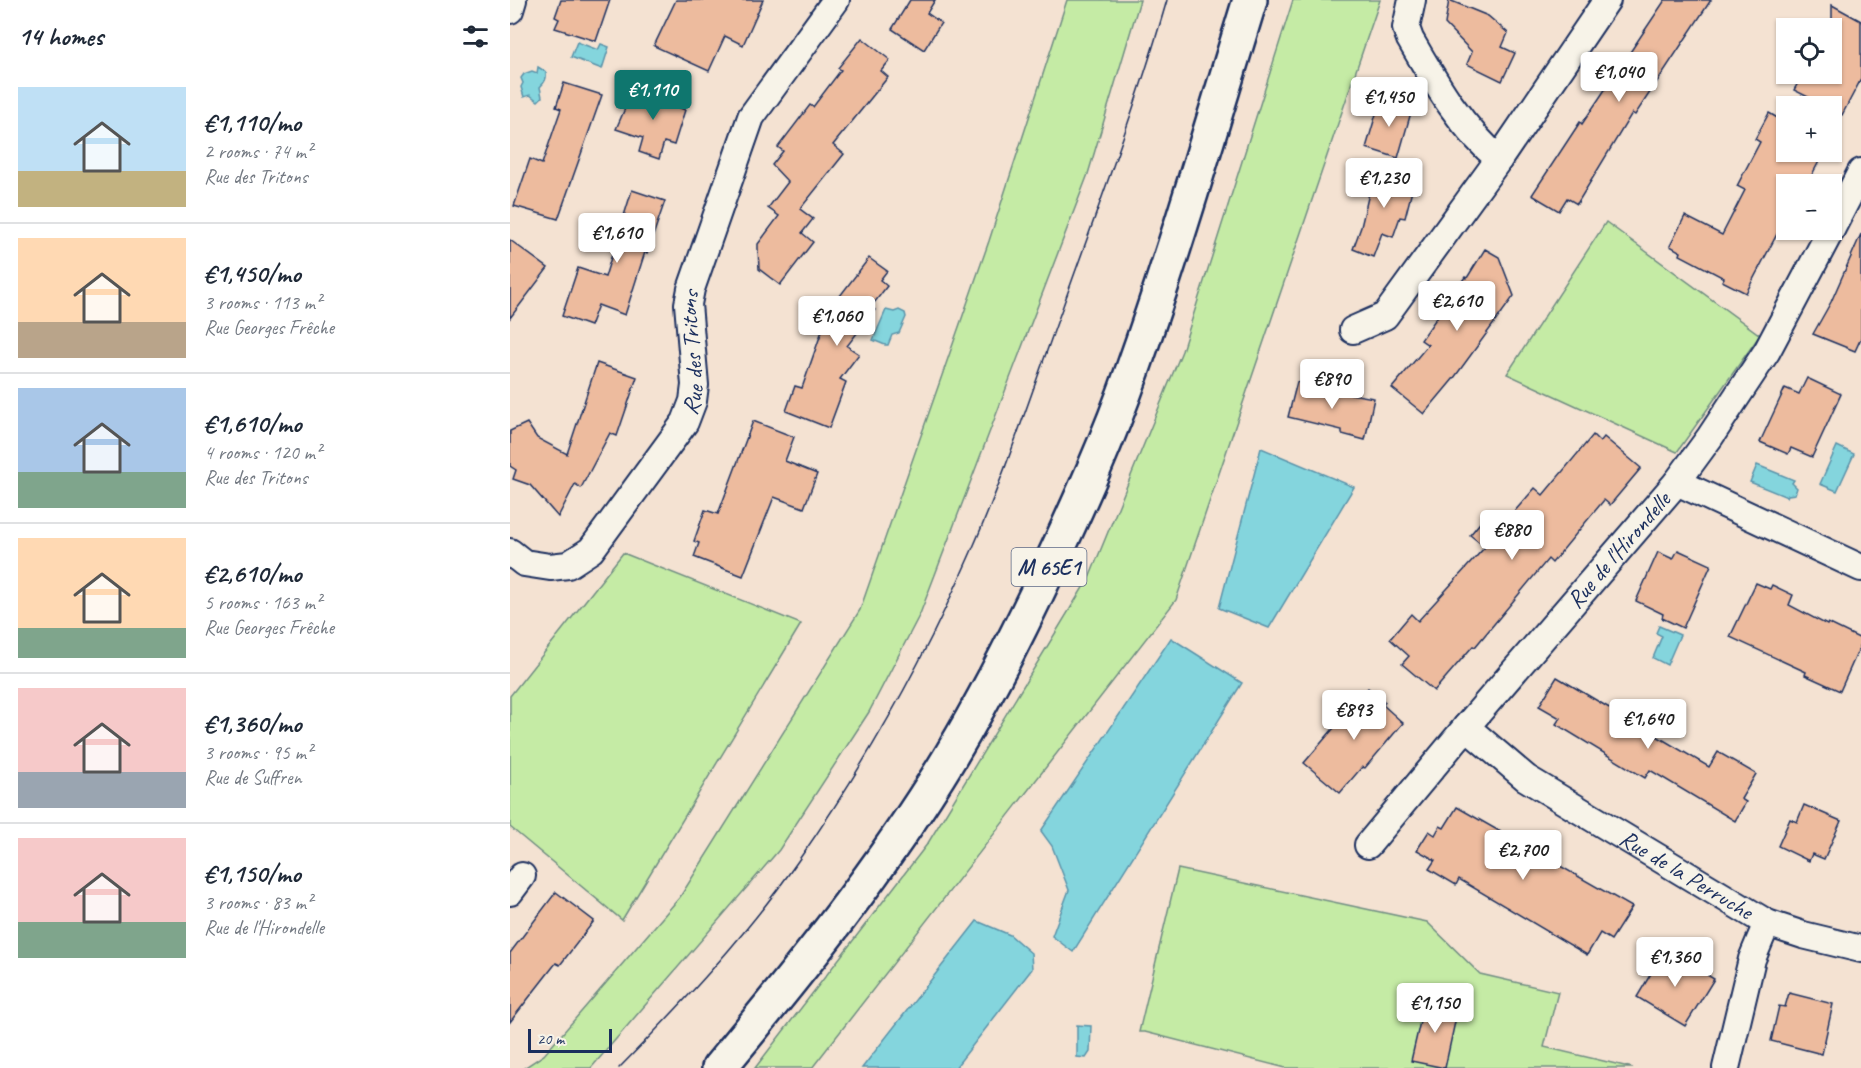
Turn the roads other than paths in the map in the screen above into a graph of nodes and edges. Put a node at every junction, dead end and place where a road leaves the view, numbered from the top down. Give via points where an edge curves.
1 (513, 0) edge
2 (836, 0) edge
3 (1250, 0) edge
4 (1412, 0) edge
5 (1607, 0) edge
6 (510, 10) edge
7 (1499, 159) junction
8 (1861, 172) edge
9 (1842, 218) edge
10 (1830, 240) edge
11 (1353, 330) dead end
12 (1677, 482) junction
13 (510, 552) edge
14 (1861, 568) edge
15 (1466, 727) junction
16 (1368, 845) dead end
17 (1767, 923) junction
18 (1861, 949) edge
19 (719, 1068) edge
20 (1726, 1068) edge

1 - 6 street
2 - 13 street, Rue des Tritons via 751,117 691,289 688,304 695,385 685,422 591,550 568,565 550,567 525,563
3 - 19 main road, M 65E1 via 1175,247 1132,372 1084,493 1027,614 949,758 893,843 826,935
4 - 7 street via 1406,28 1410,39 1455,111 1482,145
5 - 7 street
7 - 11 street via 1385,316
8 - 9 street, Rue de l'Hirondelle
10 - 12 street, Rue de l'Hirondelle via 1767,351
12 - 14 street
12 - 15 street, Rue de l'Hirondelle
15 - 16 street, Rue de l'Hirondelle
15 - 17 street, Rue de la Perruche via 1526,778
17 - 18 street, Rue de la Perruche
17 - 20 street via 1752,959

